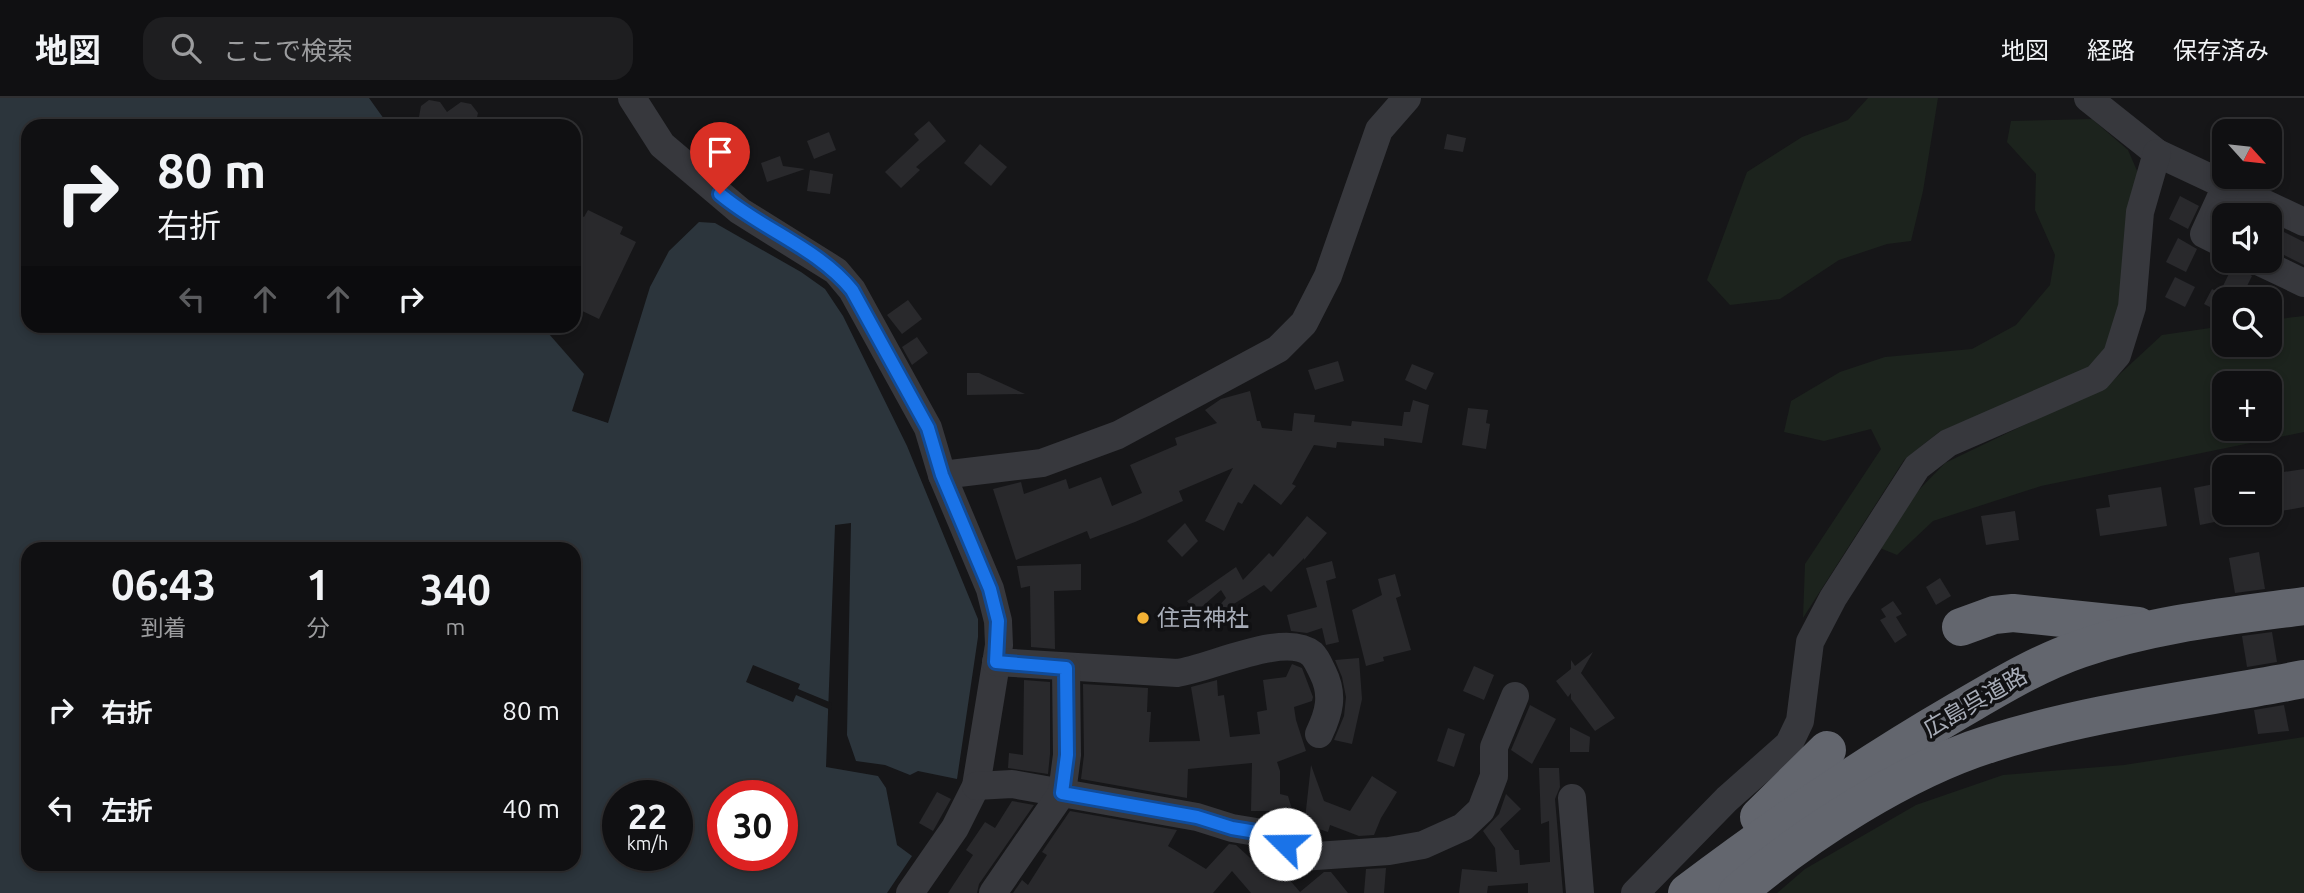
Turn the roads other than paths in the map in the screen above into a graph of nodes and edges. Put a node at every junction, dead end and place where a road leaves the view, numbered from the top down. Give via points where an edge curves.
1 (632, 98) edge
2 (1407, 98) edge
3 (2088, 98) edge
4 (2157, 153) junction
5 (2212, 179) edge
6 (2232, 189) edge
7 (2212, 217) edge
8 (2304, 222) edge
9 (2212, 238) edge
10 (2282, 272) edge
11 (2304, 283) edge
12 (942, 475) junction
13 (2304, 606) edge
14 (1961, 627) dead end
15 (2159, 628) junction
16 (996, 662) junction
17 (1066, 668) junction
18 (2304, 679) edge
19 (1515, 696) dead end
20 (1319, 734) dead end
21 (1828, 750) dead end
22 (976, 786) junction
23 (1062, 793) junction
24 (1572, 798) dead end
25 (909, 893) edge
26 (993, 893) edge
27 (1580, 893) edge
28 (1635, 893) edge
29 (1678, 893) edge
30 (1687, 893) edge
31 (1737, 893) edge

1 - 12 street via 662,145 740,211 844,280 928,428
2 - 12 street via 1379,130 1328,276 1304,323 1278,349 1118,435 1042,463
3 - 4 street
4 - 5 street
4 - 28 street via 2140,212 2132,307 2117,355 2097,378 1948,443 1917,467 1810,642 1800,721 1789,744 1727,799
6 - 8 street
7 - 9 street via 2204,234
10 - 11 street
12 - 16 street via 990,589 998,621
13 - 15 highway, 広島呉道路
14 - 15 highway via 2013,613
15 - 30 highway, 広島呉道路 via 2078,650 1990,692 1822,797
16 - 17 street
16 - 22 street
17 - 20 street via 1177,673 1259,650 1302,649 1314,655 1331,695
17 - 23 street via 1067,755
18 - 31 highway, 広島呉道路 via 2106,715 1990,743 1895,785 1836,821
19 - 23 street via 1494,747 1494,776 1481,810 1463,827 1423,845 1301,857 1268,834
21 - 29 highway
22 - 23 street via 1012,784
22 - 25 street via 955,828
23 - 26 street
24 - 27 street

